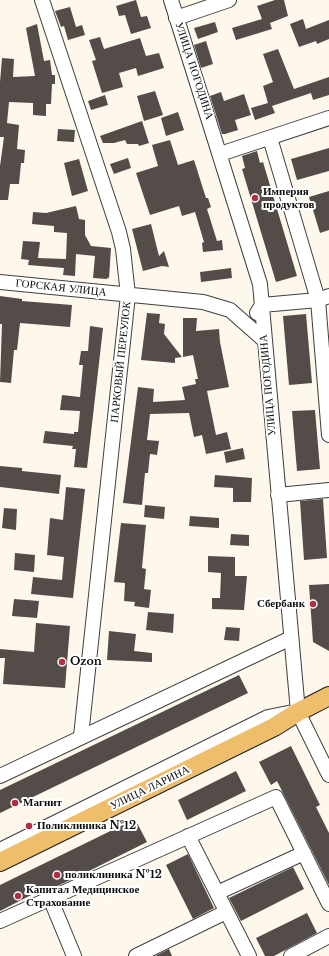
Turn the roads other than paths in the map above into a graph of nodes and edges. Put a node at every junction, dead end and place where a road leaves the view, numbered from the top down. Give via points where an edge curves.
1 (42, 0) edge
2 (171, 0) edge
3 (229, 0) edge
4 (176, 18) junction
5 (329, 118) edge
6 (270, 138) junction
7 (220, 154) junction
8 (0, 282) edge
9 (128, 295) junction
10 (323, 298) edge
11 (262, 305) junction
12 (238, 316) junction
13 (264, 340) junction
14 (327, 396) edge
15 (329, 435) edge
16 (329, 490) edge
17 (278, 495) junction
18 (291, 638) junction
19 (329, 696) edge
20 (298, 712) junction
21 (81, 736) junction
22 (329, 774) edge
23 (0, 776) edge
24 (188, 836) junction
25 (0, 850) edge
26 (304, 853) junction
27 (0, 862) edge
28 (217, 893) junction
29 (50, 898) junction
30 (328, 899) edge
31 (226, 912) junction
32 (0, 922) edge
33 (329, 936) edge
34 (74, 956) edge
35 (136, 956) edge
36 (249, 956) edge
37 (290, 956) edge

1 - 9 street, ПАРКОВЫЙ ПЕРЕУЛОК via 119,232
2 - 4 street, УЛИЦА ПОГОДИНА
3 - 4 street
4 - 7 street, УЛИЦА ПОГОДИНА
5 - 6 street
6 - 7 street
6 - 10 street
7 - 11 street, УЛИЦА ПОГОДИНА via 260,284
8 - 9 street, ГОРСКАЯ УЛИЦА
9 - 12 street, ГОРСКАЯ УЛИЦА via 204,302 230,310
9 - 21 street, ПАРКОВЫЙ ПЕРЕУЛОК
10 - 11 street
10 - 14 street
11 - 12 street via 256,314 248,317
11 - 13 street, УЛИЦА ПОГОДИНА
12 - 13 street, ГОРСКАЯ УЛИЦА
13 - 17 street, УЛИЦА ПОГОДИНА
14 - 15 street
16 - 17 street
17 - 18 street, УЛИЦА ПОГОДИНА
18 - 20 street, УЛИЦА ПОГОДИНА
18 - 21 street
19 - 20 main road, УЛИЦА ЛАРИНА
20 - 22 street, УЛИЦА ПОГОДИНА
20 - 25 street, УЛИЦА ЛАРИНА via 268,717
20 - 27 main road, УЛИЦА ЛАРИНА via 274,727
21 - 23 street
24 - 26 street via 276,797
24 - 28 street
24 - 29 street
26 - 28 street
26 - 30 street
28 - 31 street
29 - 32 street
29 - 34 street
31 - 35 street
31 - 36 street
33 - 37 street

